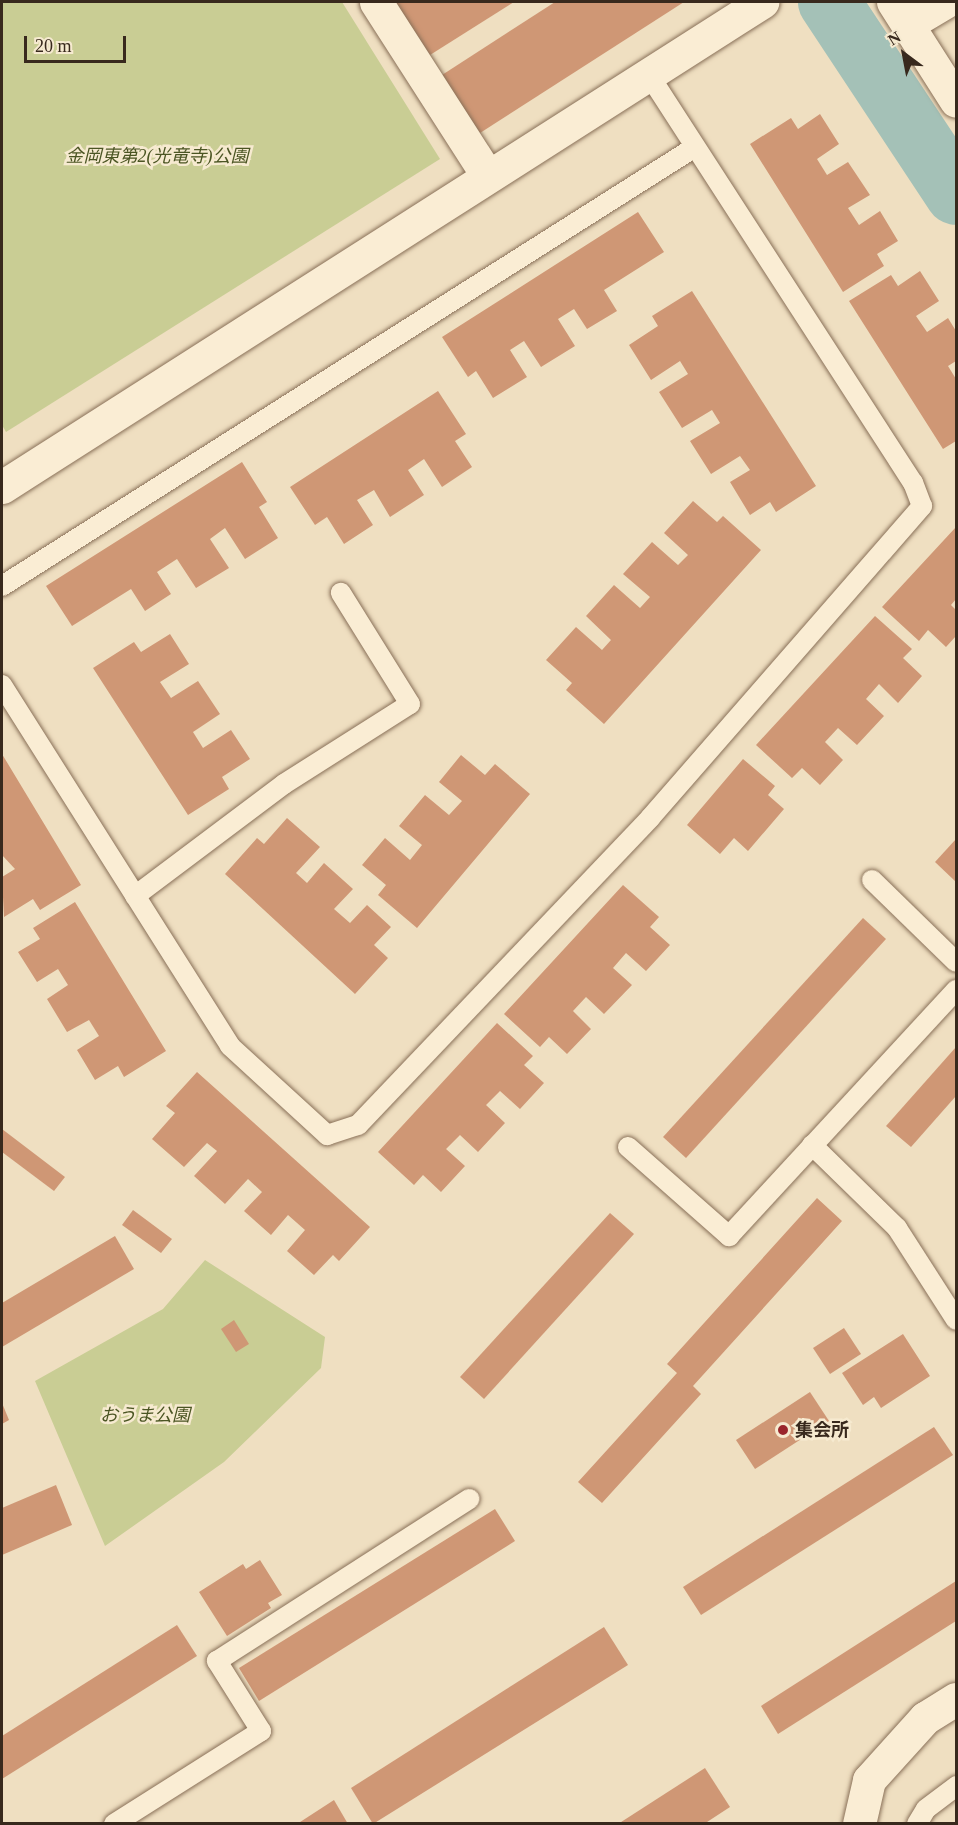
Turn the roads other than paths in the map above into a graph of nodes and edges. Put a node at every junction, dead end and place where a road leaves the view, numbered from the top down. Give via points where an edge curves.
1 (376, 2) edge
2 (762, 2) edge
3 (945, 2) edge
4 (901, 13) edge
5 (648, 73) junction
6 (957, 101) edge
7 (695, 147) junction
8 (487, 175) junction
9 (4, 480) edge
10 (2, 585) edge
11 (341, 593) dead end
12 (2, 685) edge
13 (872, 880) dead end
14 (135, 896) junction
15 (957, 962) edge
16 (957, 990) edge
17 (812, 1145) junction
18 (628, 1147) dead end
19 (957, 1320) edge
20 (469, 1499) dead end
21 (957, 1699) edge
22 (957, 1786) edge
23 (114, 1824) edge
24 (859, 1824) edge
25 (917, 1824) edge

1 - 8 street
2 - 5 street
3 - 4 street
4 - 6 street
5 - 7 lane
5 - 8 street
7 - 10 lane
7 - 14 lane via 913,483 922,506 650,818 358,1125 327,1135 230,1046
8 - 9 street
11 - 14 lane via 410,704 284,784
12 - 14 lane
13 - 15 lane
16 - 17 lane
17 - 18 lane via 729,1236
17 - 19 lane via 897,1228
20 - 23 lane via 217,1661 261,1731
21 - 24 street via 925,1718 869,1780
22 - 25 lane via 926,1809

